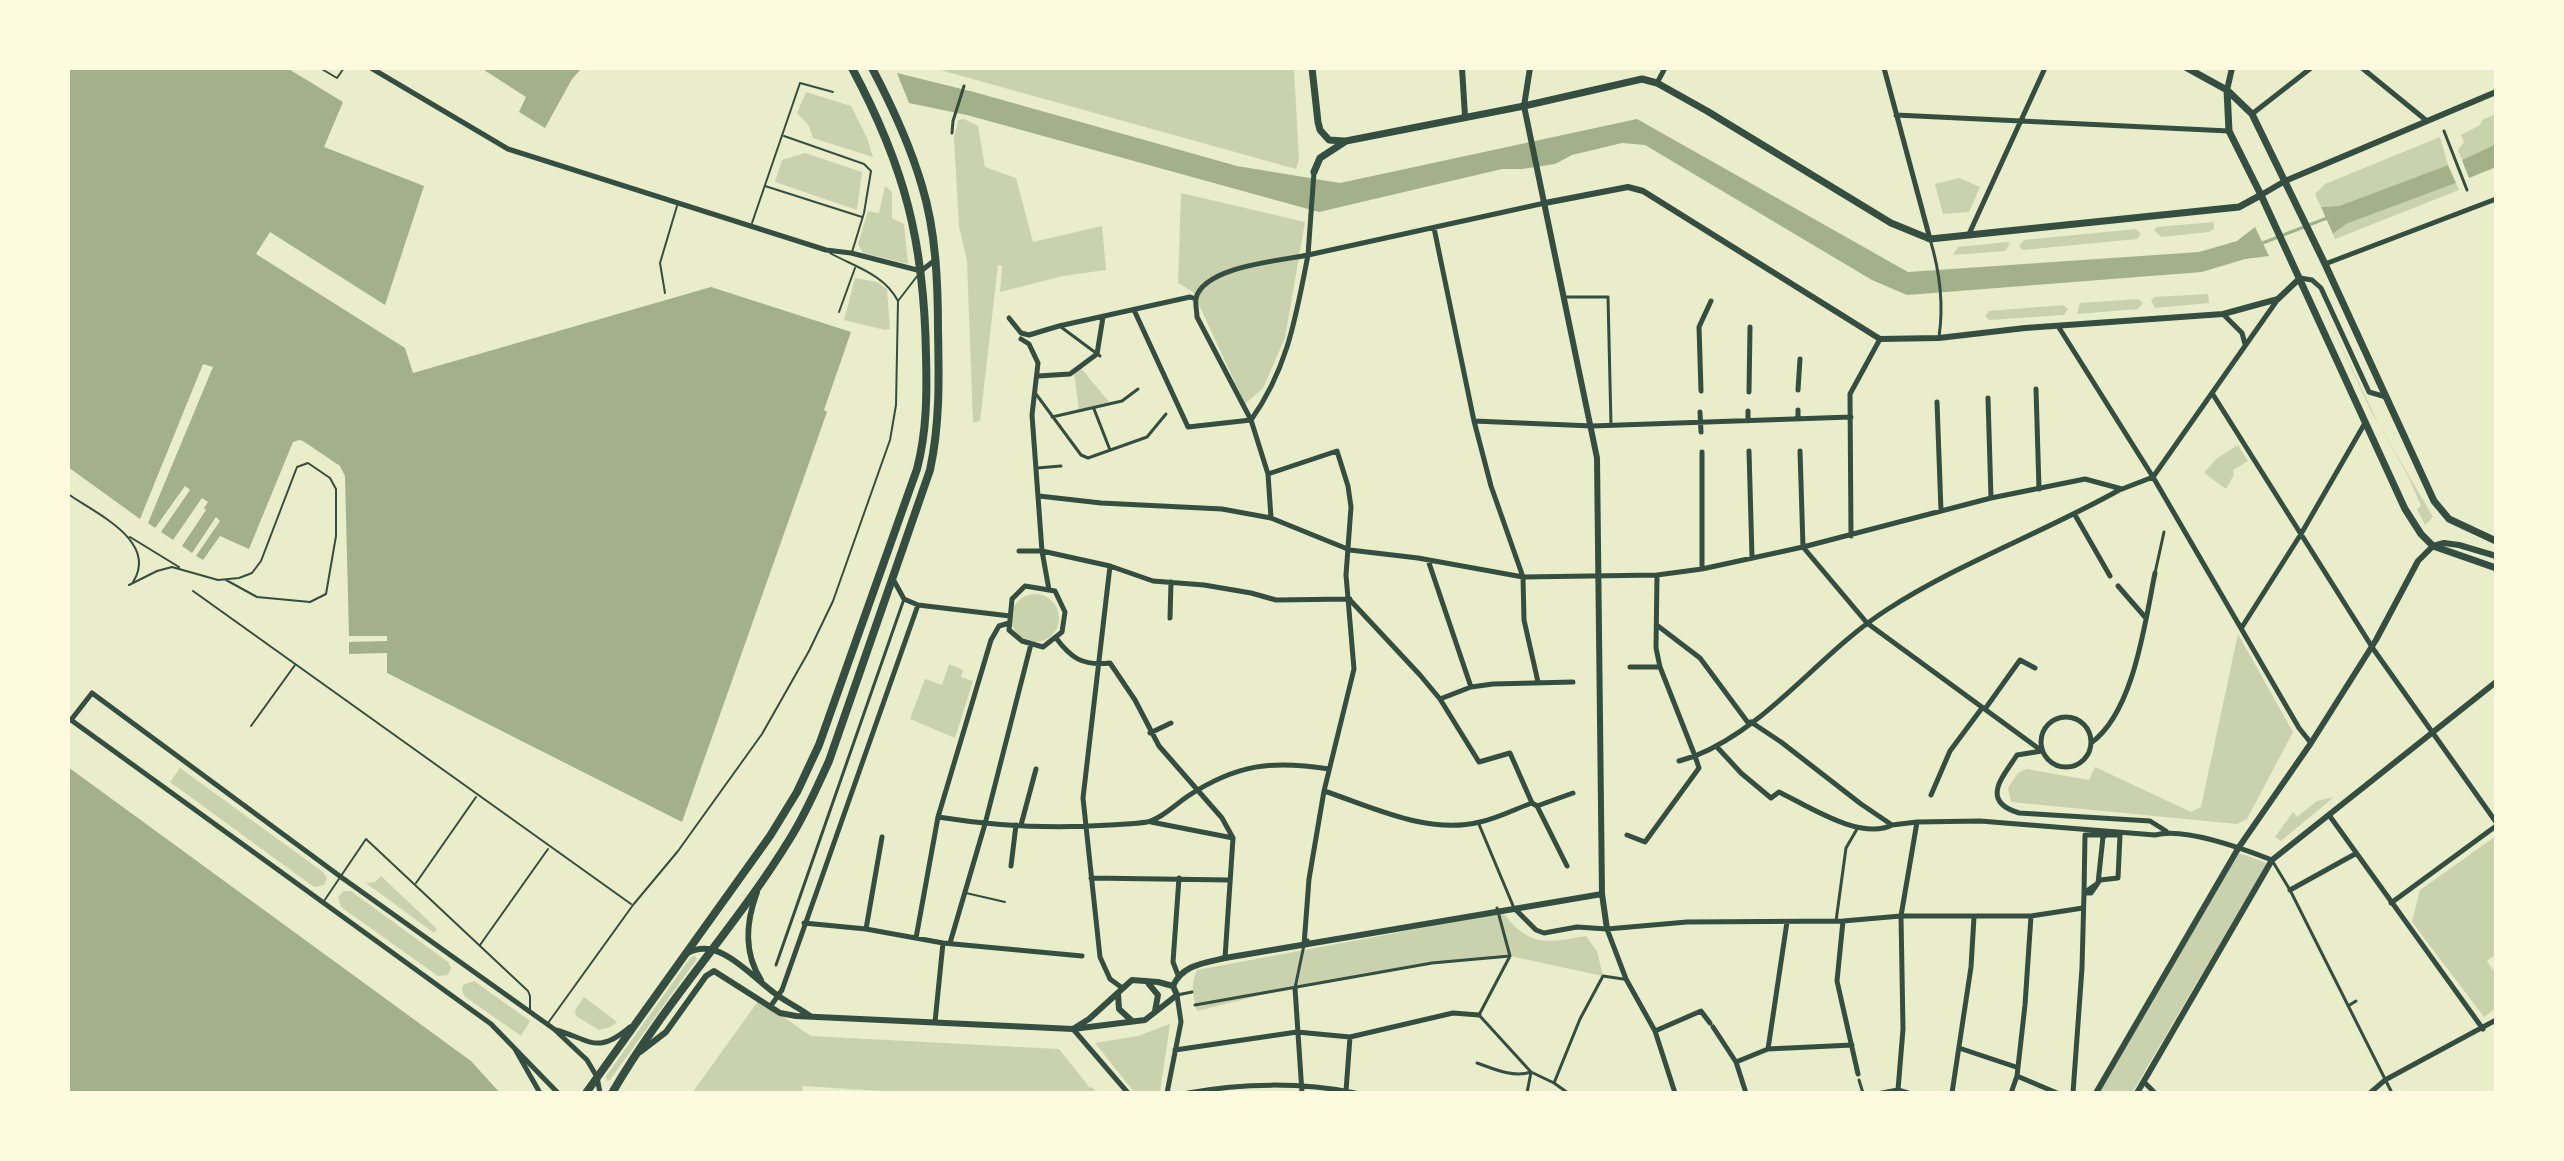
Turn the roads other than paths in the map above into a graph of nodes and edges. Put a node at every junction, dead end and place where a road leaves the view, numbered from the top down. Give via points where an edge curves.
1 (320, 68) edge
2 (344, 68) edge
3 (371, 68) edge
4 (852, 68) edge
5 (872, 68) edge
6 (1312, 68) edge
7 (1462, 68) edge
8 (1530, 68) edge
9 (1659, 68) edge
10 (1665, 68) edge
11 (1884, 68) edge
12 (2045, 68) edge
13 (2187, 68) edge
14 (2232, 68) edge
15 (2311, 68) edge
16 (2362, 68) edge
17 (1657, 83) junction
18 (964, 86) dead end
19 (2227, 90) junction
20 (833, 92) dead end
21 (2496, 92) edge
22 (1524, 106) junction
23 (2252, 114) junction
24 (1896, 115) junction
25 (1465, 116) junction
26 (2020, 121) junction
27 (2427, 121) junction
28 (2229, 131) junction
29 (2444, 131) dead end
30 (952, 133) dead end
31 (783, 136) junction
32 (1346, 141) junction
33 (1314, 172) joint
34 (2285, 181) junction
35 (765, 186) junction
36 (2467, 190) dead end
37 (2261, 195) junction
38 (2496, 199) edge
39 (1545, 203) junction
40 (678, 204) junction
41 (863, 217) junction
42 (751, 227) junction
43 (1434, 228) junction
44 (1969, 234) junction
45 (1930, 239) junction
46 (826, 250) junction
47 (851, 253) junction
48 (1308, 255) junction
49 (935, 260) junction
50 (2325, 264) junction
51 (855, 267) junction
52 (921, 271) junction
53 (2300, 278) junction
54 (665, 293) dead end
55 (1565, 297) junction
56 (1196, 299) junction
57 (2278, 299) junction
58 (898, 301) junction
59 (1711, 301) dead end
60 (1134, 310) junction
61 (839, 312) dead end
62 (2223, 314) junction
63 (1103, 317) junction
64 (1009, 318) dead end
65 (1059, 326) junction
66 (2058, 326) junction
67 (1750, 327) dead end
68 (1939, 338) junction
69 (1021, 339) dead end
70 (1880, 339) junction
71 (2245, 345) junction
72 (1099, 355) junction
73 (1800, 359) dead end
74 (1038, 376) junction
75 (1138, 389) dead end
76 (2036, 389) dead end
77 (1798, 390) dead end
78 (1701, 391) dead end
79 (1749, 392) dead end
80 (1035, 393) junction
81 (2212, 393) junction
82 (1988, 398) dead end
83 (2387, 398) junction
84 (1937, 402) dead end
85 (1094, 409) junction
86 (1798, 410) dead end
87 (1748, 411) dead end
88 (1700, 412) dead end
89 (1166, 414) dead end
90 (1051, 417) junction
91 (1851, 417) junction
92 (1798, 419) junction
93 (1251, 420) junction
94 (1474, 421) junction
95 (1748, 421) junction
96 (1700, 422) junction
97 (2365, 423) junction
98 (1611, 425) junction
99 (1592, 426) junction
100 (1701, 432) dead end
101 (1110, 450) junction
102 (1749, 451) dead end
103 (1800, 451) dead end
104 (1702, 452) dead end
105 (1061, 466) dead end
106 (1037, 468) junction
107 (1268, 474) junction
108 (2153, 477) junction
109 (2039, 489) junction
110 (2122, 489) junction
111 (68, 494) edge
112 (1039, 496) junction
113 (1991, 498) junction
114 (1941, 511) junction
115 (2075, 515) junction
116 (1271, 518) junction
117 (2164, 532) dead end
118 (124, 533) junction
119 (2301, 534) junction
120 (1851, 536) junction
121 (2496, 541) edge
122 (2433, 546) junction
123 (1803, 547) junction
124 (1350, 550) junction
125 (1019, 551) dead end
126 (1042, 551) junction
127 (2496, 556) edge
128 (1752, 557) junction
129 (1428, 560) junction
130 (1110, 566) junction
131 (180, 567) junction
132 (2496, 568) edge
133 (1702, 569) junction
134 (2155, 573) joint
135 (1657, 575) junction
136 (1599, 576) junction
137 (2110, 576) dead end
138 (1523, 577) junction
139 (892, 579) junction
140 (226, 580) junction
141 (1171, 582) junction
142 (2118, 586) dead end
143 (1049, 590) junction
144 (193, 591) dead end
145 (904, 599) junction
146 (1350, 599) junction
147 (918, 605) junction
148 (2146, 617) junction
149 (1170, 618) dead end
150 (1010, 619) junction
151 (1867, 623) junction
152 (1658, 626) junction
153 (2242, 627) junction
154 (1056, 638) junction
155 (1031, 644) junction
156 (2372, 646) junction
157 (296, 664) junction
158 (1097, 664) junction
159 (1630, 667) dead end
160 (1660, 667) junction
161 (2035, 668) dead end
162 (1538, 682) junction
163 (1573, 682) dead end
164 (2496, 682) edge
165 (1471, 687) junction
166 (1440, 699) junction
167 (1984, 708) junction
168 (1171, 723) dead end
169 (1750, 723) junction
170 (251, 726) dead end
171 (2433, 732) junction
172 (1150, 733) junction
173 (2091, 743) junction
174 (2311, 743) junction
175 (1717, 747) junction
176 (2042, 751) junction
177 (1695, 756) junction
178 (1679, 761) dead end
179 (1036, 769) dead end
180 (1329, 769) junction
181 (1198, 790) junction
182 (1324, 791) junction
183 (1573, 793) dead end
184 (1931, 795) dead end
185 (477, 796) junction
186 (1535, 804) junction
187 (2329, 815) junction
188 (938, 817) junction
189 (1150, 822) junction
190 (1478, 822) junction
191 (1917, 822) junction
192 (985, 824) junction
193 (2496, 824) edge
194 (1018, 825) junction
195 (1892, 825) junction
196 (1085, 827) junction
197 (1857, 829) junction
198 (2167, 832) junction
199 (2108, 833) junction
200 (1627, 835) dead end
201 (882, 837) dead end
202 (1233, 838) junction
203 (549, 847) junction
204 (2239, 847) junction
205 (2355, 854) junction
206 (2272, 860) junction
207 (1011, 866) dead end
208 (1567, 866) dead end
209 (341, 877) junction
210 (1091, 878) junction
211 (1179, 878) junction
212 (1229, 880) junction
213 (761, 881) junction
214 (2098, 883) junction
215 (415, 884) junction
216 (2290, 890) junction
217 (965, 893) junction
218 (2084, 893) junction
219 (1602, 894) junction
220 (323, 902) junction
221 (1005, 902) dead end
222 (2391, 903) junction
223 (633, 905) junction
224 (1514, 908) junction
225 (2083, 908) junction
226 (1498, 910) junction
227 (1901, 916) junction
228 (2031, 916) junction
229 (1974, 917) junction
230 (1840, 921) junction
231 (1787, 922) junction
232 (804, 923) junction
233 (866, 929) junction
234 (1607, 929) junction
235 (916, 938) junction
236 (1306, 942) junction
237 (943, 943) junction
238 (950, 943) junction
239 (480, 946) junction
240 (711, 949) junction
241 (683, 956) junction
242 (1082, 956) dead end
243 (1510, 956) junction
244 (1225, 958) junction
245 (776, 965) dead end
246 (1178, 975) junction
247 (1626, 979) junction
248 (1145, 981) junction
249 (763, 983) junction
250 (1173, 986) junction
251 (1295, 988) junction
252 (1120, 989) junction
253 (1192, 992) dead end
254 (1177, 995) junction
255 (779, 997) junction
256 (2356, 1001) dead end
257 (1195, 1005) dead end
258 (2348, 1006) junction
259 (770, 1007) junction
260 (532, 1013) junction
261 (1154, 1014) junction
262 (1479, 1015) junction
263 (810, 1016) junction
264 (2496, 1020) edge
265 (637, 1021) junction
266 (1133, 1021) junction
267 (935, 1022) junction
268 (548, 1024) junction
269 (554, 1029) junction
270 (1073, 1029) junction
271 (2483, 1029) junction
272 (1655, 1031) junction
273 (1297, 1032) junction
274 (1350, 1037) junction
275 (510, 1042) junction
276 (1852, 1045) junction
277 (1959, 1048) junction
278 (1768, 1049) junction
279 (1175, 1050) junction
280 (634, 1056) junction
281 (1736, 1062) junction
282 (1477, 1063) dead end
283 (2016, 1067) junction
284 (1531, 1072) junction
285 (2017, 1076) junction
286 (597, 1077) junction
287 (1858, 1077) joint
288 (2385, 1080) junction
289 (2144, 1082) junction
290 (1554, 1083) junction
291 (1301, 1090) edge
292 (1898, 1090) junction
293 (1346, 1091) junction
294 (540, 1093) edge
295 (558, 1093) edge
296 (586, 1093) edge
297 (600, 1093) edge
298 (612, 1093) edge
299 (1128, 1093) edge
300 (1167, 1093) edge
301 (1188, 1093) edge
302 (1355, 1093) edge
303 (1527, 1093) edge
304 (1568, 1093) edge
305 (1675, 1093) edge
306 (1746, 1093) edge
307 (1863, 1093) edge
308 (1882, 1093) edge
309 (1908, 1093) edge
310 (1952, 1093) edge
311 (2011, 1093) edge
312 (2057, 1093) edge
313 (2073, 1093) edge
314 (2096, 1093) edge
315 (2137, 1093) edge
316 (2155, 1093) edge
317 (2370, 1093) edge
318 (2392, 1093) edge

1 - 2 lane via 337,78
3 - 40 street via 508,149
4 - 52 highway via 906,191
5 - 49 highway via 918,173
6 - 32 main road via 1320,130 1329,140
7 - 25 street
8 - 22 street
9 - 17 street
10 - 17 street
11 - 24 street
12 - 26 street
13 - 19 main road
14 - 19 street
15 - 23 street
16 - 27 street
17 - 22 main road via 1635,79
17 - 45 main road via 1891,223
18 - 30 street
19 - 23 main road
19 - 28 main road
20 - 31 lane via 800,83
21 - 27 street
22 - 25 main road
22 - 39 street
23 - 34 main road
24 - 26 street
24 - 45 street
25 - 32 main road
26 - 28 street
26 - 44 street
27 - 34 street
28 - 37 main road
29 - 36 street
31 - 35 lane
31 - 41 lane via 871,171
32 - 33 main road via 1320,158
33 - 48 street
34 - 37 street
34 - 50 main road
35 - 41 lane
35 - 42 lane
37 - 44 main road via 2239,207
37 - 53 main road
38 - 50 street
39 - 43 street
39 - 55 street
39 - 70 street via 1628,187 1643,191
40 - 42 street
40 - 54 lane via 660,263
41 - 47 lane
42 - 46 street
43 - 48 street
43 - 94 street
44 - 45 main road
45 - 68 street via 1943,309
46 - 47 street
46 - 51 lane
47 - 52 street
48 - 56 street via 1226,271 1206,283
48 - 93 street via 1292,337 1266,399
49 - 52 street
49 - 139 highway via 935,445
50 - 83 main road
51 - 58 lane via 879,277
51 - 61 lane
52 - 58 lane
52 - 241 highway via 926,418 904,506 802,781 770,836
53 - 57 street
53 - 83 street via 2321,288 2369,392
53 - 97 main road
55 - 98 street via 1608,297
55 - 99 street
56 - 60 street
56 - 93 street via 1197,317
57 - 62 street
57 - 71 street
58 - 223 lane via 890,440 833,601 762,734
59 - 78 street via 1699,327
60 - 63 street
60 - 93 street via 1188,427
62 - 66 street
62 - 71 street via 2242,333
63 - 65 street
63 - 72 street
64 - 65 street via 1029,335
65 - 72 street
66 - 68 street
66 - 108 street
67 - 79 street
68 - 70 street
69 - 74 street via 1035,355
70 - 91 street via 1850,394
71 - 81 street
72 - 74 street via 1070,374
73 - 77 street
74 - 80 street
75 - 85 street via 1122,401
76 - 109 street
80 - 90 street
80 - 106 street
81 - 108 street
81 - 119 street
82 - 113 street
83 - 121 main road via 2434,501 2449,519
84 - 114 street
85 - 90 street
85 - 101 street
86 - 92 street
87 - 95 street
88 - 96 street
89 - 101 street via 1147,437
90 - 101 street via 1081,455 1088,458
91 - 92 street
91 - 120 street
92 - 95 street
93 - 107 street
94 - 99 street
94 - 138 street
95 - 96 street
96 - 98 street
96 - 100 street
97 - 119 street
97 - 122 main road via 2405,509
98 - 99 street
99 - 136 street
102 - 128 street
103 - 123 street
104 - 133 street
105 - 106 street
106 - 112 street
107 - 116 street
107 - 124 street via 1337,451 1351,507
108 - 110 street
108 - 153 street
109 - 110 street via 2085,479
109 - 113 street
110 - 115 street
111 - 118 lane
112 - 116 street via 1222,509
112 - 126 street
113 - 114 street
114 - 120 street
115 - 137 street
115 - 151 street via 1955,571
116 - 124 street
117 - 134 street
118 - 131 lane
118 - 131 lane via 140,560 129,585 165,568
119 - 153 street
119 - 156 street
120 - 123 street
122 - 127 street via 2459,545
122 - 132 main road
122 - 156 street via 2418,561
123 - 128 street
123 - 151 street
124 - 129 street
124 - 146 street
125 - 126 street
126 - 130 street
126 - 143 street
128 - 133 street
129 - 138 street
129 - 165 street
130 - 141 street
130 - 158 street
131 - 140 lane
133 - 135 street
134 - 148 street
135 - 136 street
135 - 152 street
136 - 138 street
136 - 219 street
138 - 162 street via 1524,620
139 - 145 street
139 - 213 highway via 819,782
140 - 140 lane via 245,577 258,566 297,467 308,463 330,478 336,489 336,536 323,597 310,602 257,597
141 - 146 street via 1276,600
141 - 149 street
142 - 148 street
143 - 150 street via 1025,586 1012,599
143 - 154 street via 1055,591 1065,612
144 - 157 lane
145 - 147 street
145 - 245 street
146 - 166 street
146 - 180 street via 1354,669
147 - 150 street
147 - 232 street
148 - 173 street via 2135,670 2105,733
150 - 155 street via 1009,630
150 - 188 street via 991,640
151 - 167 street
151 - 169 street
152 - 160 street
152 - 169 street via 1700,658
153 - 174 street
154 - 155 street via 1043,647
154 - 158 street via 1071,657
155 - 192 street
156 - 171 street
156 - 174 street
157 - 170 lane
157 - 185 lane
158 - 172 street via 1110,663
158 - 196 street via 1083,798
159 - 160 street
160 - 177 street
161 - 167 street via 2020,660
162 - 163 street
162 - 165 street
164 - 171 street
165 - 166 street
166 - 186 street via 1479,762 1510,753
167 - 176 street
167 - 184 street via 1950,751
168 - 172 street
169 - 175 street
169 - 195 street
171 - 187 street
171 - 193 street
172 - 181 street
173 - 176 street via 2085,758 2070,767 2053,764
173 - 176 street via 2081,722 2058,718 2041,735
174 - 204 street
175 - 177 street
175 - 197 street via 1771,798 1779,792
176 - 198 street via 2017,755 1997,791 2004,809 2150,821
177 - 178 street
177 - 200 street via 1699,768 1645,842
179 - 194 street
180 - 181 street via 1267,763 1235,770
180 - 182 street
181 - 189 street
181 - 202 street
182 - 190 street via 1425,823
182 - 236 street via 1309,879
183 - 186 street
185 - 203 lane
185 - 215 lane
186 - 190 street
186 - 208 street
187 - 205 street
187 - 206 street
188 - 192 street
188 - 235 street
189 - 196 street
189 - 202 street
190 - 224 street
191 - 195 street
191 - 199 street via 1966,820
191 - 227 street
192 - 194 street
192 - 217 street
193 - 222 street
194 - 196 street
194 - 207 street
195 - 197 street
196 - 210 street
197 - 230 street via 1846,848
198 - 199 street
198 - 204 street
199 - 214 street via 2103,837
199 - 214 street via 2120,835 2118,878
199 - 218 street via 2085,835
201 - 233 street
202 - 212 street
203 - 223 lane
203 - 239 lane
204 - 206 street
204 - 314 street
205 - 216 street
205 - 222 street
206 - 216 street
206 - 289 street
209 - 215 lane via 366,839
209 - 220 lane
209 - 220 street via 92,693 71,720
209 - 260 street
210 - 211 street
210 - 252 street via 1098,957
211 - 212 street
211 - 246 street via 1173,962
212 - 244 street
213 - 240 highway
213 - 249 street via 748,941
214 - 218 street via 2091,893
215 - 239 lane
216 - 258 street
217 - 221 lane
217 - 238 street
218 - 225 street
219 - 224 street
219 - 234 street
220 - 275 street
222 - 271 street
223 - 268 lane
224 - 226 street
224 - 234 street via 1544,933
225 - 228 street
225 - 313 street
226 - 236 street
226 - 243 street
227 - 229 street
227 - 230 street
227 - 292 street
228 - 229 street
228 - 283 street
229 - 277 street
230 - 231 street
230 - 276 street via 1837,981
231 - 234 street
231 - 278 street
232 - 233 street
232 - 255 street
233 - 235 street
234 - 247 street
235 - 237 street
236 - 244 street
236 - 251 street
237 - 238 street
237 - 267 street
238 - 242 street
239 - 260 lane via 529,993
240 - 241 street via 697,948
240 - 249 street
240 - 280 highway
241 - 265 highway
243 - 251 street via 1432,963
243 - 262 street
244 - 246 street
246 - 250 street
247 - 272 street
247 - 290 street via 1603,976
248 - 250 street
248 - 252 street via 1132,980
248 - 261 street via 1158,995
249 - 255 street
250 - 254 street
251 - 257 street
251 - 273 street
252 - 266 street via 1119,1009
252 - 270 street
253 - 254 street
254 - 261 street
254 - 279 street via 1181,1022
255 - 259 street
255 - 263 street
256 - 258 street
258 - 288 street
259 - 263 street via 787,1015
259 - 280 street via 712,972 666,1032
260 - 268 street
261 - 266 street
262 - 274 street via 1453,1013
262 - 284 street
263 - 267 street
264 - 271 street
265 - 269 street via 614,1040 597,1044
265 - 286 highway
266 - 270 street
267 - 270 street
268 - 269 street
269 - 286 street via 583,1054
270 - 299 street
271 - 288 street
272 - 281 street via 1701,1011
272 - 305 street
273 - 274 street
273 - 279 street
273 - 291 street
274 - 293 street
275 - 294 street
275 - 295 street
276 - 278 street
276 - 287 street
277 - 283 street
277 - 310 street
278 - 281 street
279 - 300 street
280 - 298 highway
281 - 306 street
282 - 284 street via 1522,1075
283 - 285 street
284 - 290 street
284 - 303 street
285 - 311 street
285 - 312 street
286 - 296 highway
286 - 297 street
287 - 307 street
288 - 317 street
288 - 318 street
289 - 315 street
289 - 316 street
290 - 304 street
291 - 293 street
291 - 301 street via 1220,1087
292 - 308 street
292 - 309 street
293 - 302 street

